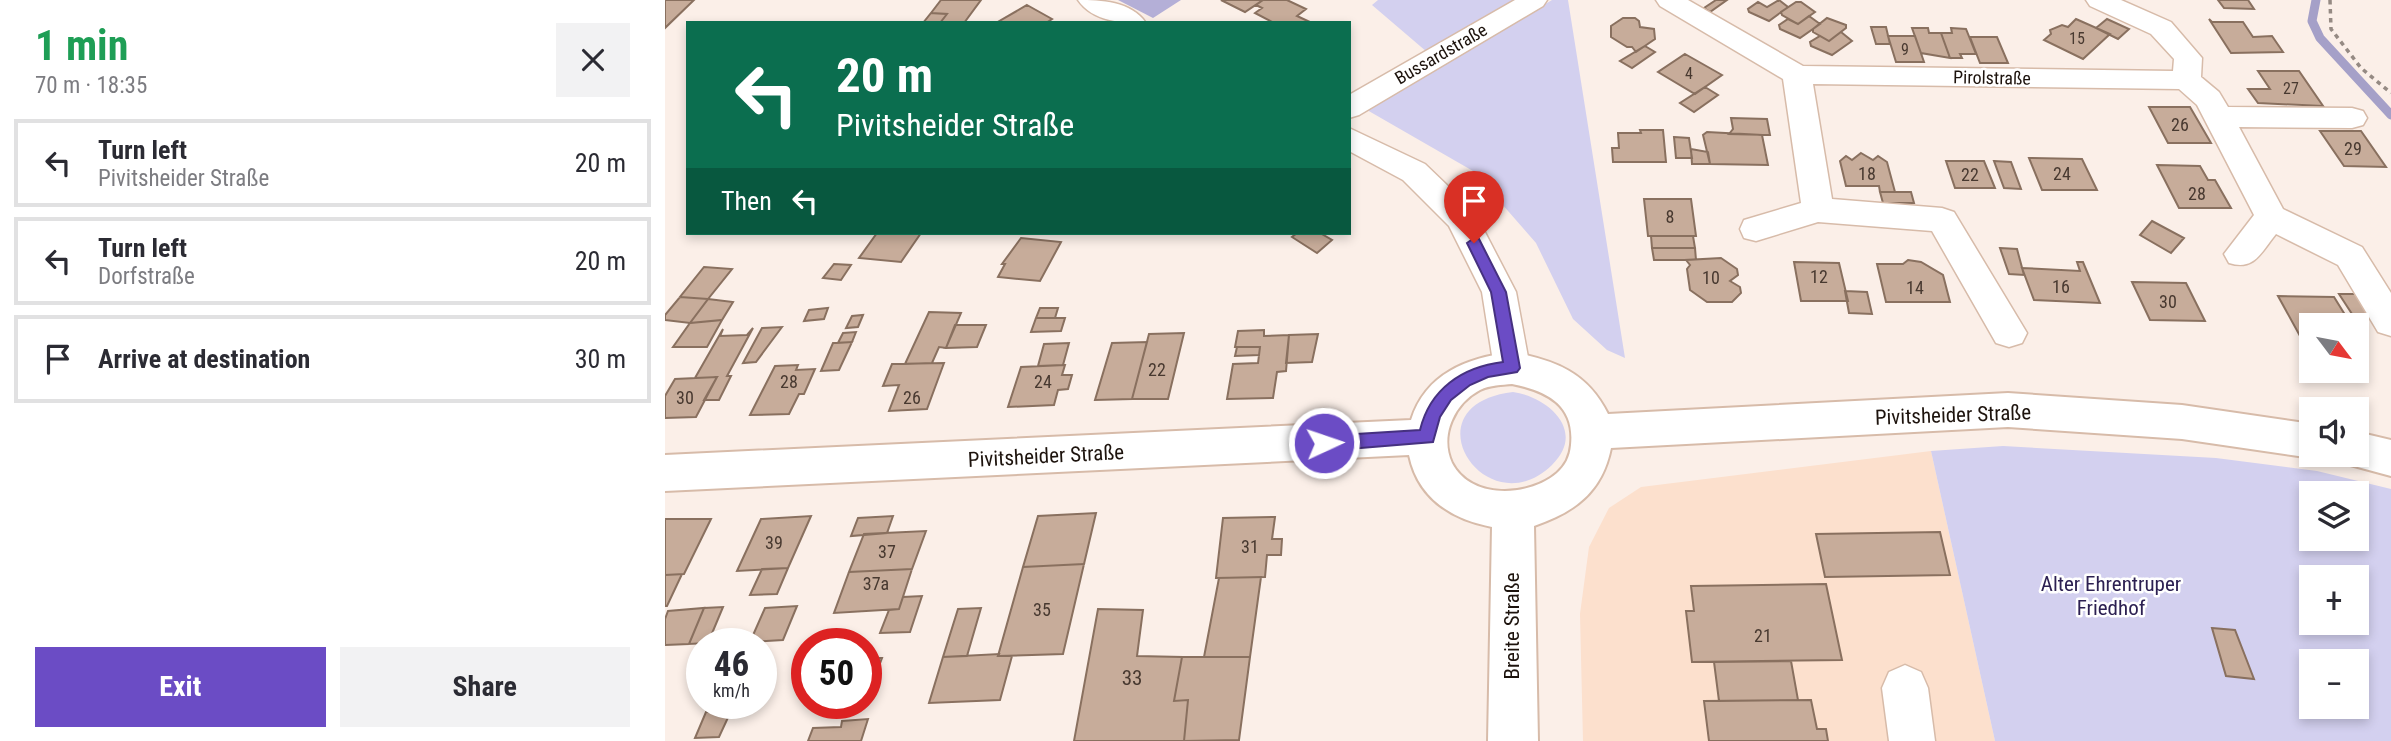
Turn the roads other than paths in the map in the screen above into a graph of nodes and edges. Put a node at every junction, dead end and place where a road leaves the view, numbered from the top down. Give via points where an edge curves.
1 (1091, 0) edge
2 (1534, 0) edge
3 (1669, 0) edge
4 (2099, 0) edge
5 (1129, 21) edge
6 (1797, 75) junction
7 (2186, 80) junction
8 (1351, 107) edge
9 (2220, 117) junction
10 (2352, 118) dead end
11 (1351, 139) edge
12 (1818, 210) junction
13 (2271, 217) junction
14 (1756, 229) dead end
15 (2241, 254) dead end
16 (2391, 322) edge
17 (2009, 334) dead end
18 (1512, 368) junction
19 (1593, 432) junction
20 (1427, 437) junction
21 (2299, 439) edge
22 (2369, 453) edge
23 (2391, 458) edge
24 (666, 474) edge
25 (1513, 511) junction
26 (1905, 688) dead end
27 (1513, 741) edge
28 (1912, 741) edge

1 - 5 street
2 - 8 street, Bussardstraße
3 - 6 street, Pirolstraße
4 - 7 street via 2161,28 2188,58
6 - 7 street, Pirolstraße
6 - 12 street
7 - 9 street via 2209,99
9 - 10 street
9 - 13 street
11 - 18 street via 1414,172 1462,219 1499,292
12 - 14 street
12 - 17 street via 1942,220
13 - 15 street
13 - 16 street via 2350,256
18 - 19 main road via 1557,380 1575,394
18 - 20 main road via 1464,380 1445,395 1432,415
19 - 21 main road, Pivitsheider Straße via 2008,410 2182,422
19 - 25 main road via 1591,455 1581,476 1563,494 1540,506
20 - 24 main road, Pivitsheider Straße
20 - 25 main road via 1432,466 1450,490 1479,506
22 - 23 main road
25 - 27 main road, Breite Straße
26 - 28 street

